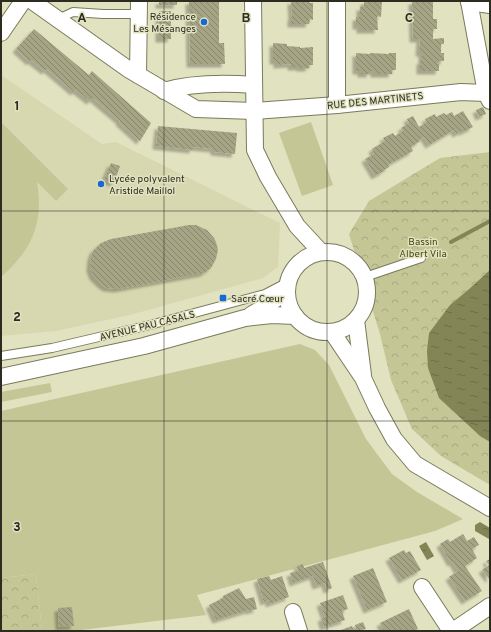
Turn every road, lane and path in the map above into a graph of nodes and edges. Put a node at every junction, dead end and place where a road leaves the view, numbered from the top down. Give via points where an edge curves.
1 (23, 1) edge
2 (32, 1) edge
3 (253, 1) edge
4 (336, 1) edge
5 (469, 2) edge
6 (490, 5) edge
7 (139, 7) edge
8 (58, 19) junction
9 (1, 33) edge
10 (138, 75) junction
11 (254, 85) junction
12 (164, 91) junction
13 (488, 97) edge
14 (337, 104) junction
15 (254, 111) junction
16 (297, 226) junction
17 (321, 252) junction
18 (421, 258) dead end
19 (304, 259) junction
20 (365, 277) junction
21 (288, 286) junction
22 (295, 316) junction
23 (245, 318) junction
24 (356, 320) junction
25 (332, 332) junction
26 (1, 356) edge
27 (1, 377) edge
28 (364, 378) junction
29 (490, 508) edge
30 (422, 587) dead end
31 (490, 606) edge
32 (293, 612) dead end
33 (299, 631) edge
34 (452, 631) edge

1 - 9 street
2 - 8 street, RUE DES MARTINETS
3 - 11 street
4 - 14 street
5 - 6 street
5 - 13 street
7 - 8 lane via 103,14 74,12
7 - 10 street
8 - 10 street, RUE DES MARTINETS
10 - 12 street, RUE DES MARTINETS
11 - 12 street via 180,86
11 - 15 street
12 - 15 street, RUE DES MARTINETS via 196,109
13 - 14 street, RUE DES MARTINETS via 461,92
14 - 15 street, RUE DES MARTINETS
15 - 16 street via 255,150
16 - 17 street
16 - 19 street
17 - 19 street
17 - 20 street via 334,252 347,257 358,266
18 - 20 lane
19 - 21 street via 292,273
20 - 24 street via 368,288 367,300
21 - 22 street via 289,304
21 - 23 street, AVENUE PAU CASALS via 268,305
21 - 26 lane, AVENUE PAU CASALS via 157,323 52,348
22 - 23 street, AVENUE PAU CASALS
22 - 25 street via 310,328
23 - 27 street, AVENUE PAU CASALS via 144,346
24 - 25 street via 345,328
24 - 28 street
25 - 28 street
28 - 29 street via 394,439 415,464
30 - 34 street
31 - 34 street
32 - 33 street

